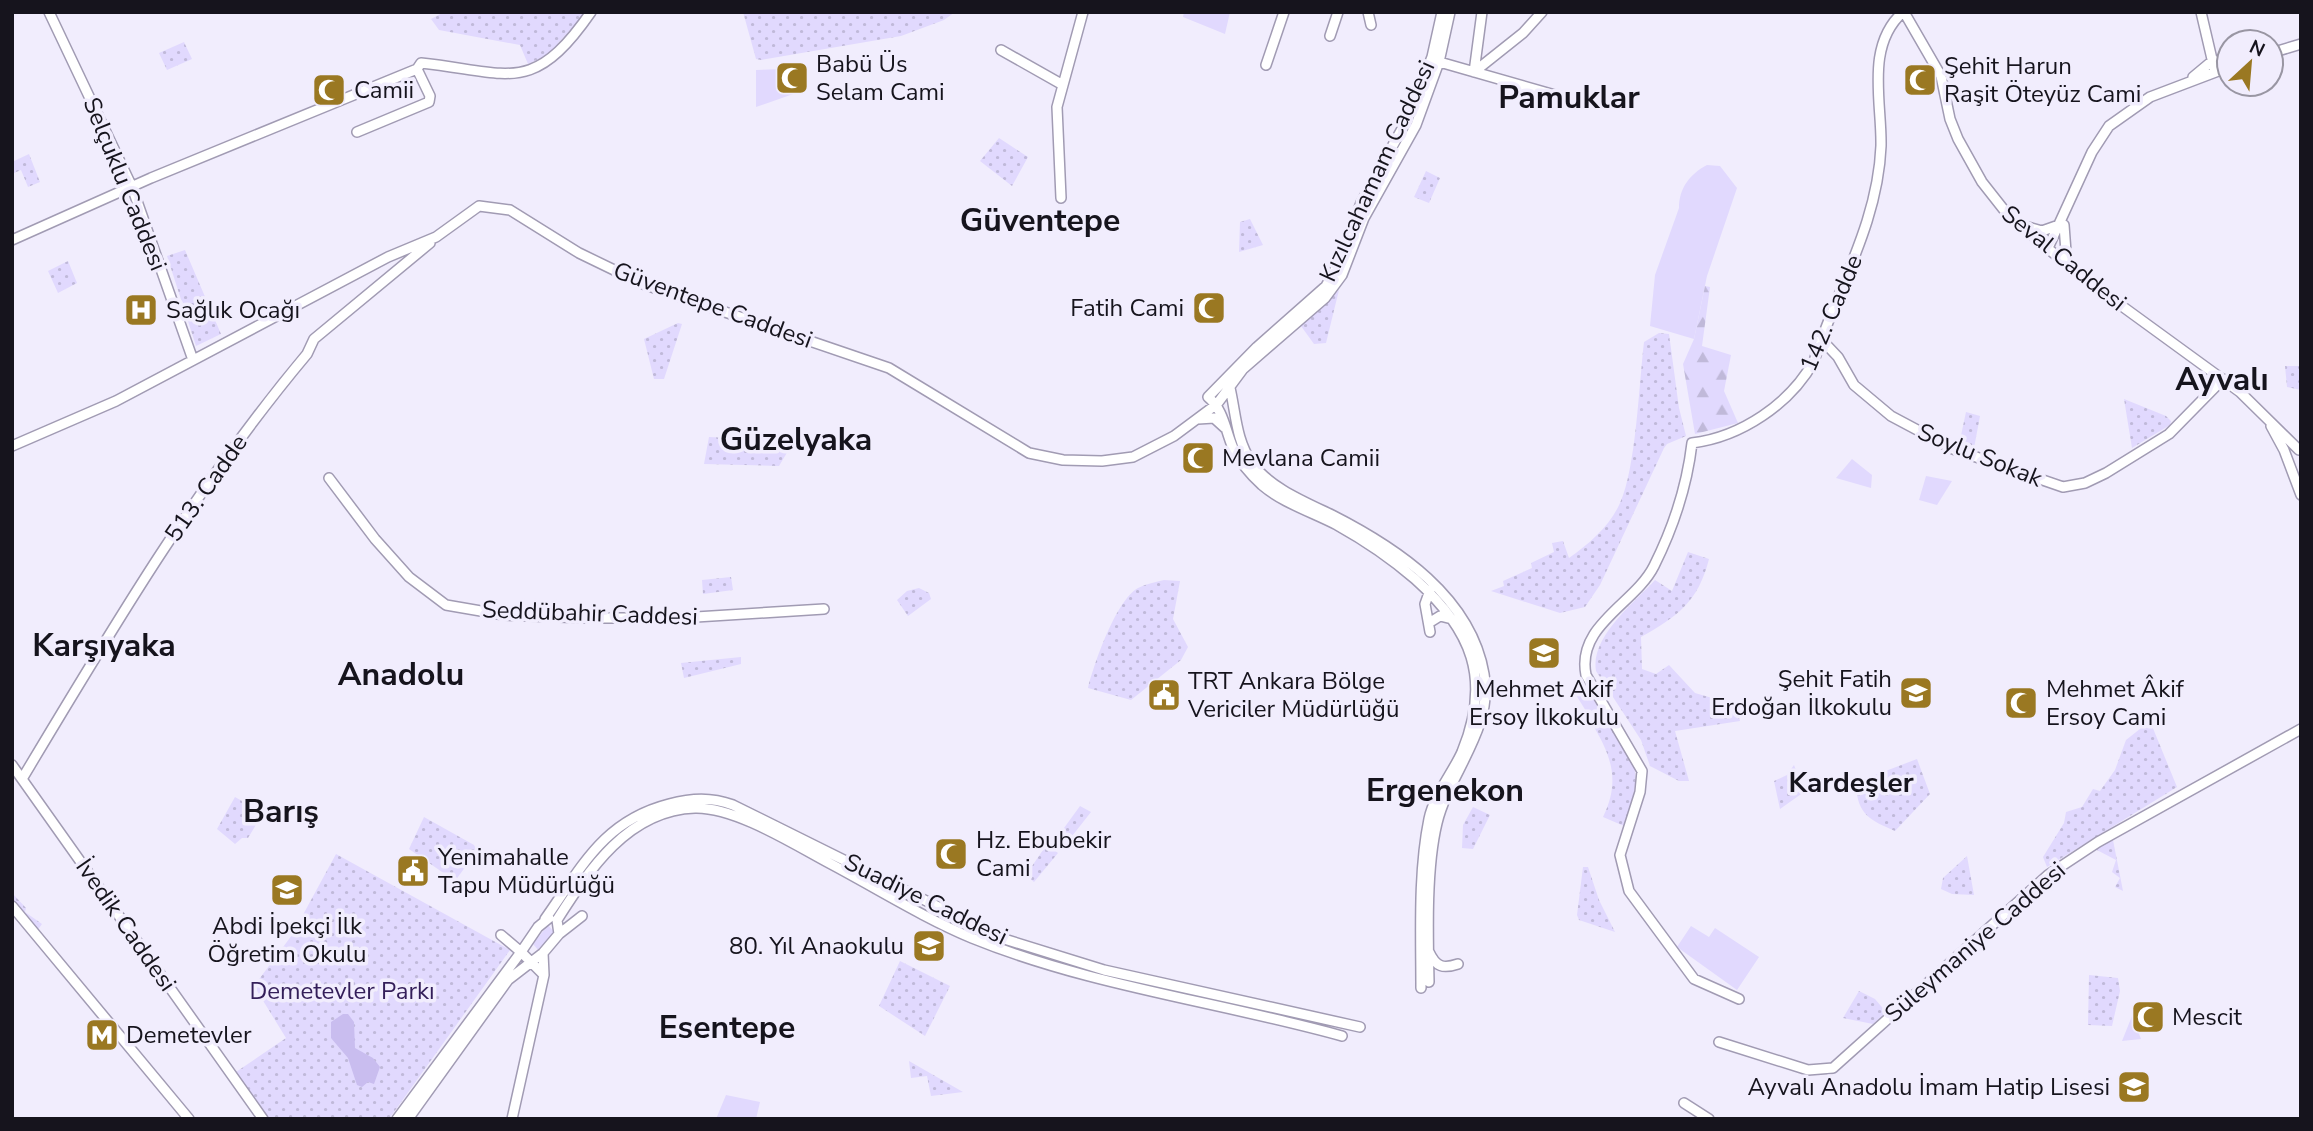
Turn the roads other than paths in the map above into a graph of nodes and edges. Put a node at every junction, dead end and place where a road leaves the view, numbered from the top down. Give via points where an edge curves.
1 (49, 12) edge
2 (591, 12) edge
3 (1083, 12) edge
4 (1284, 12) edge
5 (1338, 12) edge
6 (1368, 12) edge
7 (1442, 12) edge
8 (1450, 12) edge
9 (1482, 12) edge
10 (1542, 12) edge
11 (1903, 12) edge
12 (2201, 12) edge
13 (1371, 25) dead end
14 (1330, 36) dead end
15 (1001, 50) dead end
16 (2215, 54) edge
17 (1435, 61) junction
18 (2215, 63) edge
19 (1266, 65) dead end
20 (419, 66) junction
21 (1474, 72) junction
22 (2215, 73) edge
23 (2186, 83) junction
24 (1063, 85) junction
25 (1569, 99) dead end
26 (357, 132) dead end
27 (132, 187) junction
28 (1062, 198) dead end
29 (2016, 222) junction
30 (2062, 225) junction
31 (436, 237) junction
32 (12, 240) edge
33 (2051, 250) junction
34 (2071, 268) junction
35 (1821, 339) junction
36 (193, 360) junction
37 (1223, 379) junction
38 (2223, 379) junction
39 (1230, 388) junction
40 (1208, 397) junction
41 (1217, 404) junction
42 (1196, 419) junction
43 (2267, 419) junction
44 (1226, 430) junction
45 (12, 446) edge
46 (2300, 450) edge
47 (2291, 468) junction
48 (2301, 476) edge
49 (329, 478) dead end
50 (2301, 495) edge
51 (1308, 507) junction
52 (1413, 577) junction
53 (1432, 588) junction
54 (1442, 600) junction
55 (1425, 604) junction
56 (824, 609) dead end
57 (1454, 620) junction
58 (1432, 621) junction
59 (1479, 672) junction
60 (2301, 729) edge
61 (12, 765) edge
62 (22, 779) junction
63 (1444, 805) junction
64 (1433, 808) junction
65 (12, 906) edge
66 (545, 919) junction
67 (558, 921) junction
68 (559, 934) junction
69 (523, 948) junction
70 (1429, 951) junction
71 (543, 953) junction
72 (532, 961) junction
73 (1458, 964) dead end
74 (544, 975) junction
75 (1739, 999) dead end
76 (1360, 1027) dead end
77 (1342, 1036) dead end
78 (1719, 1042) dead end
79 (1684, 1103) dead end
80 (188, 1119) edge
81 (263, 1119) edge
82 (397, 1119) edge
83 (408, 1119) edge
84 (512, 1119) edge
85 (1709, 1119) edge

1 - 27 main road, Selçuklu Caddesi
2 - 20 main road via 570,43 545,65 514,74
3 - 24 main road
4 - 19 main road
5 - 14 main road
6 - 13 main road
7 - 17 main road, Kızılcahamam Caddesi
8 - 17 main road, Kızılcahamam Caddesi
9 - 21 main road
10 - 21 main road
11 - 29 main road, Seval Caddesi via 1941,76 1958,139 1982,183
11 - 35 main road, 142. Cadde via 1892,22 1881,53 1876,88 1881,146 1869,218
12 - 16 main road via 2208,45
15 - 24 main road
17 - 21 main road
17 - 37 main road, Kızılcahamam Caddesi via 1361,203 1326,286
17 - 39 main road, Kızılcahamam Caddesi via 1416,125 1364,218 1342,275 1325,298 1243,369
18 - 23 main road
20 - 26 main road via 429,102
20 - 27 main road
21 - 25 main road
22 - 23 main road
23 - 30 main road via 2150,97 2109,126 2092,152
24 - 28 main road via 1057,107
27 - 32 main road
27 - 36 main road, Selçuklu Caddesi
29 - 30 main road via 2042,232
29 - 33 main road, Seval Caddesi
30 - 33 main road
30 - 34 main road
31 - 36 main road, Güventepe Caddesi via 388,257
31 - 42 main road, Güventepe Caddesi via 480,206 510,210 579,253 643,284 889,368 1029,453 1063,460 1133,457
31 - 62 main road, 513. Cadde via 314,340 136,588
33 - 34 main road, Seval Caddesi
34 - 38 main road, Seval Caddesi
35 - 38 main road, Soylu Sokak via 1854,385 1891,416 1953,449 2063,487 2106,473 2169,434
35 - 75 main road, 142. Cadde via 1803,381 1793,390 1735,433 1692,443 1687,483 1653,569 1599,628 1583,661 1586,675 1642,771 1620,855 1629,891 1694,979
36 - 45 main road, Güventepe Caddesi via 116,401
37 - 39 main road
37 - 40 main road, Kızılcahamam Caddesi
38 - 43 main road, Seval Caddesi
39 - 41 main road, Kızılcahamam Caddesi
39 - 51 main road via 1235,424 1252,464
40 - 41 main road
40 - 42 main road, Kızılcahamam Caddesi
41 - 42 main road, Güventepe Caddesi
41 - 44 main road
42 - 44 main road via 1214,418
43 - 46 main road, Seval Caddesi
43 - 47 main road, Seval Caddesi
44 - 51 main road via 1253,477
46 - 47 main road via 2293,456
47 - 48 main road
47 - 50 main road, Seval Caddesi
49 - 56 main road, Seddübahir Caddesi via 409,577 446,605 504,615 588,618 680,618
51 - 52 main road
51 - 53 main road via 1398,556
52 - 53 main road
52 - 55 main road
53 - 54 main road
53 - 55 main road
54 - 57 main road
54 - 58 main road
54 - 59 main road via 1472,632
55 - 58 main road via 1430,632
57 - 58 main road via 1440,616
57 - 59 main road
59 - 63 main road via 1484,700 1479,724
59 - 64 main road via 1471,724
60 - 78 main road, Süleymaniye Caddesi via 2098,842 2048,875 1833,1068 1808,1070
61 - 62 main road, İvedik Caddesi
62 - 81 main road, İvedik Caddesi
63 - 64 main road
63 - 70 main road via 1434,838
64 - 70 main road via 1421,911 1425,985
65 - 80 main road
66 - 67 main road
66 - 69 main road, Suadiye Caddesi
66 - 76 main road, Suadiye Caddesi via 596,848 625,821 658,807 710,798 733,805 1001,938 1104,970
67 - 68 main road
67 - 68 main road via 582,916
67 - 77 main road, Suadiye Caddesi via 603,854 620,837 661,816 712,808 973,938 1093,976
68 - 71 main road
69 - 72 main road
69 - 82 main road, Suadiye Caddesi
70 - 73 main road via 1439,966
71 - 72 main road
71 - 74 main road
72 - 74 main road
72 - 83 main road via 508,979
74 - 84 main road
79 - 85 main road

